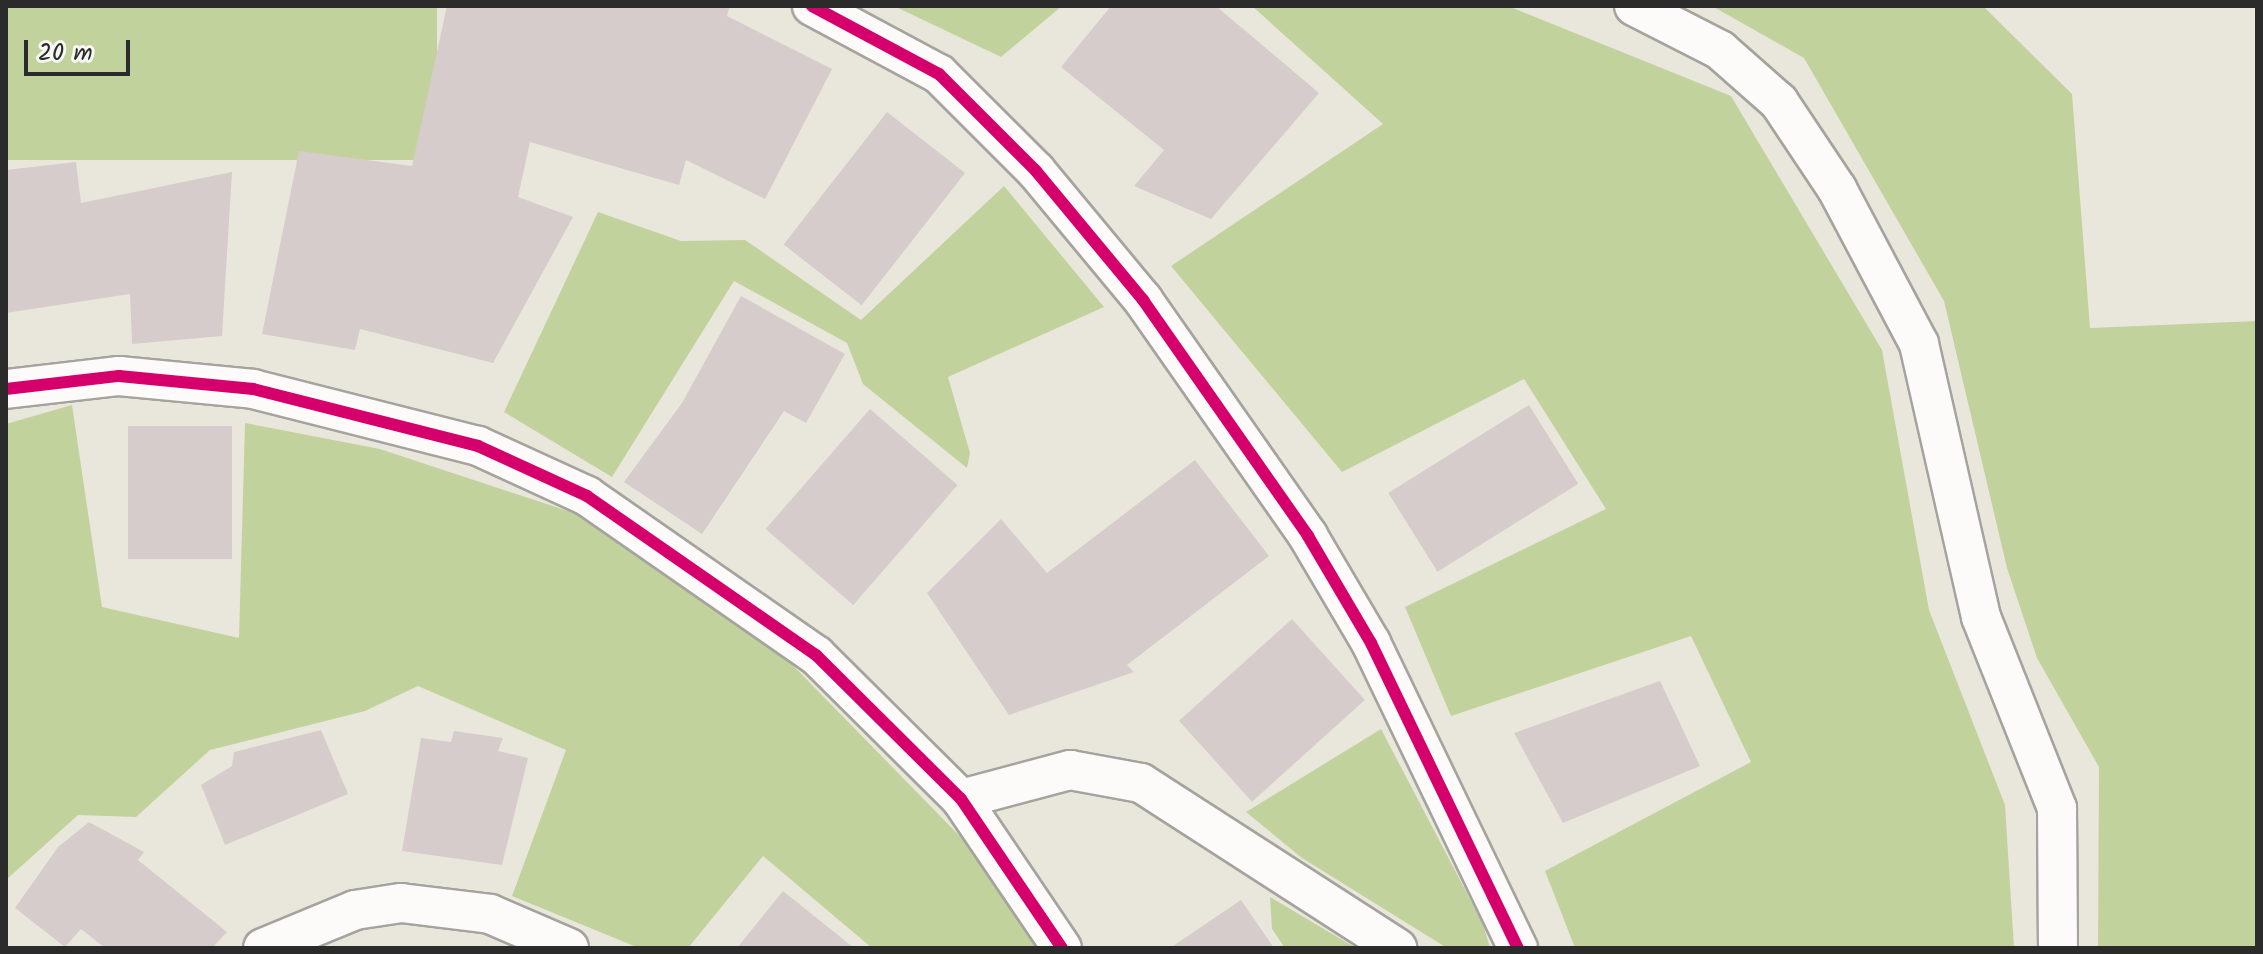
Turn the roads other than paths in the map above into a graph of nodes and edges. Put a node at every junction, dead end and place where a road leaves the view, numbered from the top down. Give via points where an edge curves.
1 (812, 6) edge
2 (1634, 6) edge
3 (6, 389) edge
4 (961, 799) junction
5 (263, 948) edge
6 (569, 948) edge
7 (1062, 948) edge
8 (1397, 948) edge
9 (1518, 948) edge
10 (2058, 948) edge

1 - 9 street via 939,74 1036,171 1143,300 1308,536 1371,643
2 - 10 street via 1720,50 1779,102 1837,189 1919,344 1981,617 2057,808
3 - 4 street via 119,376 253,389 340,407 519,463 657,539 793,638
4 - 7 street
4 - 8 street via 1070,770 1141,783
5 - 6 street via 343,914 401,903 490,914

